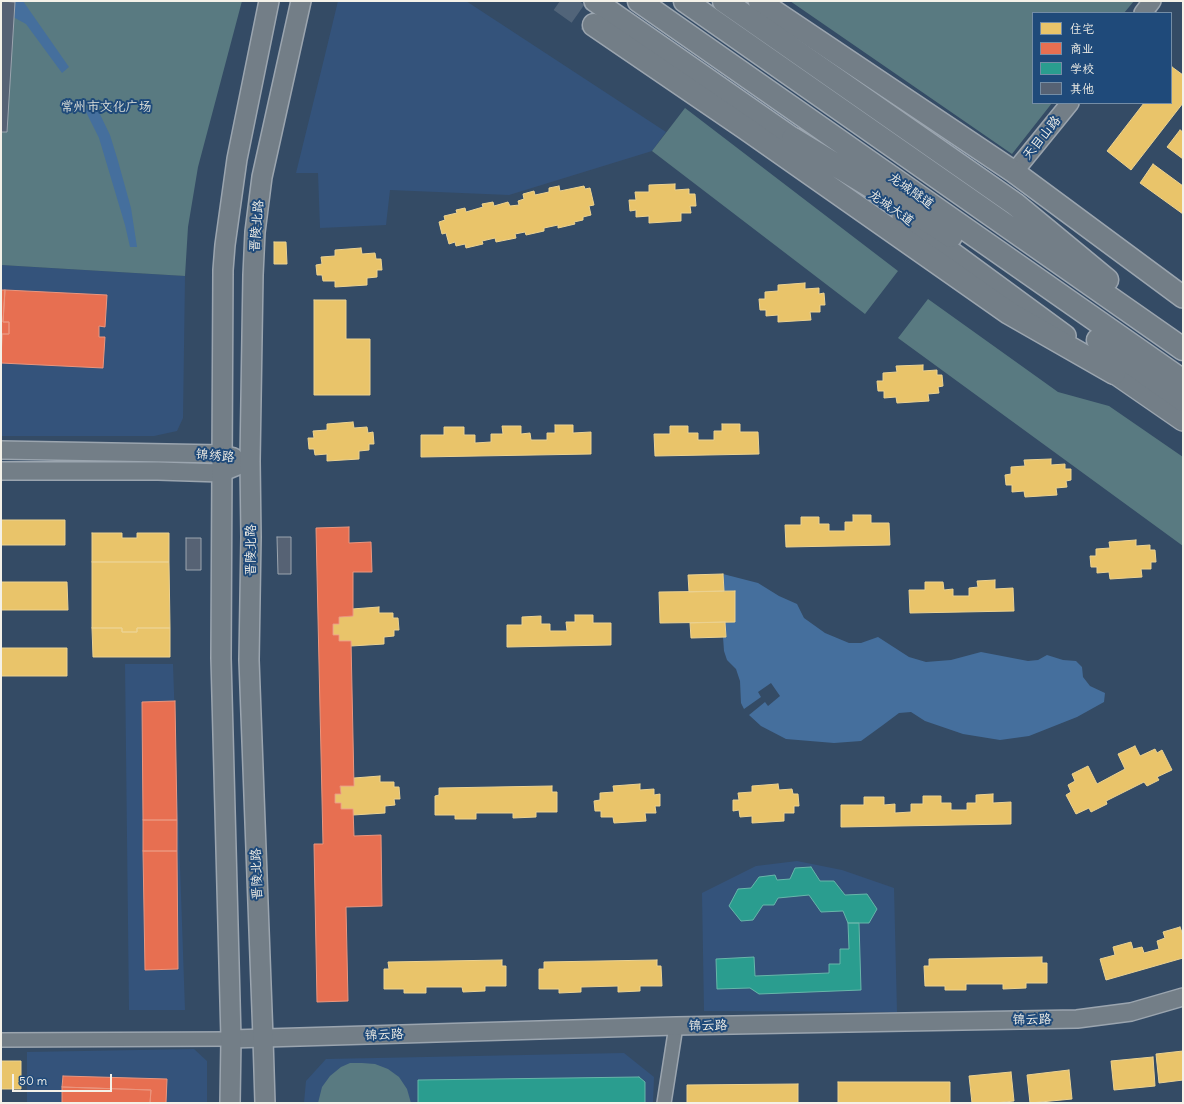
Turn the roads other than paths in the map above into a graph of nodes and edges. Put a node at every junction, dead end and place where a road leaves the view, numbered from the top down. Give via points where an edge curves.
1 (269, 1) edge
2 (301, 1) edge
3 (595, 1) edge
4 (639, 1) edge
5 (685, 1) edge
6 (724, 1) edge
7 (759, 1) edge
8 (1152, 1) edge
9 (1144, 12) edge
10 (594, 25) tunnel mouth
11 (1069, 104) edge
12 (793, 139) junction
13 (1014, 172) junction
14 (1183, 297) edge
15 (1183, 341) edge
16 (1183, 349) edge
17 (1114, 373) junction
18 (1183, 381) edge
19 (1183, 400) edge
20 (1183, 420) edge
21 (1, 450) edge
22 (222, 454) junction
23 (250, 461) junction
24 (1, 471) edge
25 (221, 473) junction
26 (1183, 998) edge
27 (676, 1026) junction
28 (263, 1038) junction
29 (231, 1039) junction
30 (1, 1040) edge
31 (230, 1103) edge
32 (265, 1103) edge
33 (664, 1103) edge

1 - 22 main road via 238,159 225,245
2 - 23 main road, 晋陵北路 via 262,177 255,232
3 - 12 main road, 龙城大道
4 - 18 highway, 龙城隧道
5 - 16 highway, 龙城隧道
6 - 15 highway via 1015,204
7 - 13 main road
8 - 9 street
10 - 17 highway via 1009,313
11 - 13 street, 天目山路
12 - 17 main road, 龙城大道 via 927,234
12 - 19 highway via 936,226
13 - 14 main road
17 - 20 main road, 龙城大道
21 - 22 street, 锦绣路
22 - 23 street, 锦绣路
22 - 25 main road
23 - 25 street, 锦绣路
23 - 28 main road, 晋陵北路 via 249,660
24 - 25 street, 锦绣路
25 - 29 main road via 221,658
26 - 27 street, 锦云路 via 1131,1012 1077,1019
27 - 28 street, 锦云路
27 - 33 street
28 - 29 street, 锦云路
28 - 32 main road, 晋陵北路
29 - 30 street
29 - 31 main road

